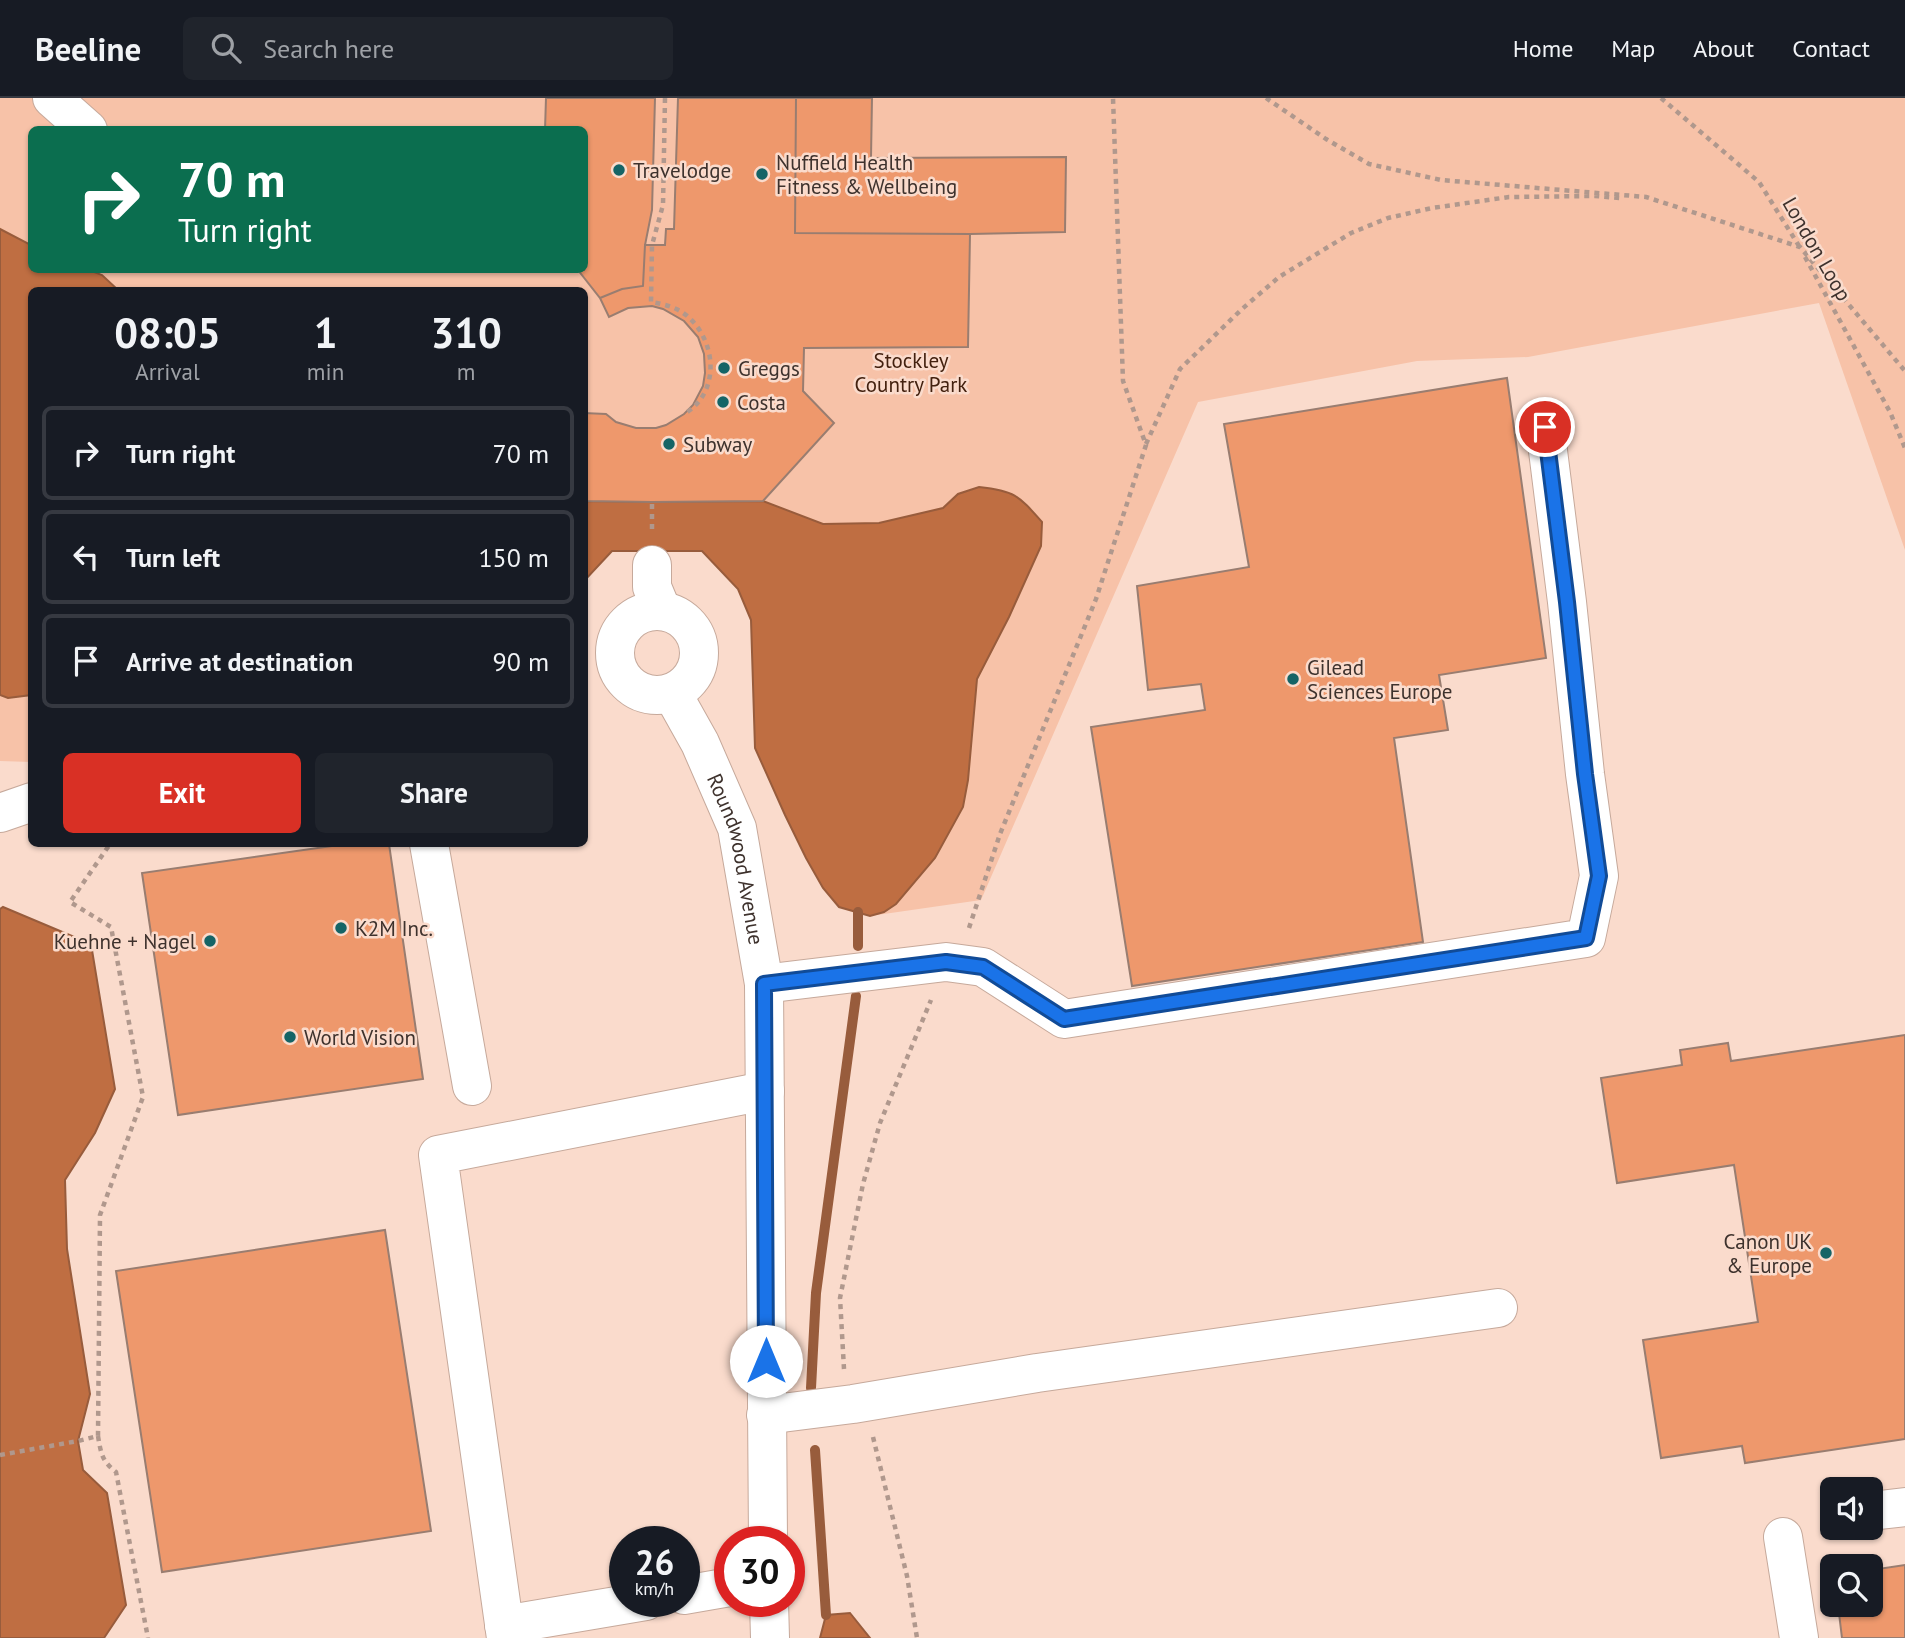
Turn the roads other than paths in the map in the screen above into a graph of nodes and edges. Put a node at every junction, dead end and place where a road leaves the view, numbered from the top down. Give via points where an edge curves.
1 (52, 98) edge
2 (84, 126) edge
3 (1545, 427) dead end
4 (652, 565) dead end
5 (662, 611) junction
6 (600, 666) edge
7 (673, 693) junction
8 (28, 804) edge
9 (0, 813) edge
10 (430, 847) edge
11 (764, 984) junction
12 (472, 1086) dead end
13 (765, 1091) junction
14 (1498, 1308) dead end
15 (766, 1415) junction
16 (1905, 1507) edge
17 (1883, 1510) edge
18 (768, 1526) edge
19 (1783, 1537) dead end
20 (609, 1609) edge
21 (769, 1617) edge
22 (505, 1632) edge
23 (770, 1638) edge
24 (1800, 1638) edge

1 - 2 street
3 - 11 street via 1599,876 1586,938 1064,1019 983,967 946,962
4 - 5 street via 652,587
5 - 6 street via 649,611 625,625
5 - 7 street via 687,623 700,648 694,675
6 - 7 street via 644,693
7 - 11 street, Roundwood Avenue via 701,743 737,828
8 - 9 street
10 - 12 street
11 - 13 street, Roundwood Avenue
13 - 15 street, Roundwood Avenue
13 - 22 street via 438,1155
14 - 15 street
15 - 18 street, Roundwood Avenue
16 - 17 street
19 - 24 street
20 - 22 street
21 - 23 street

